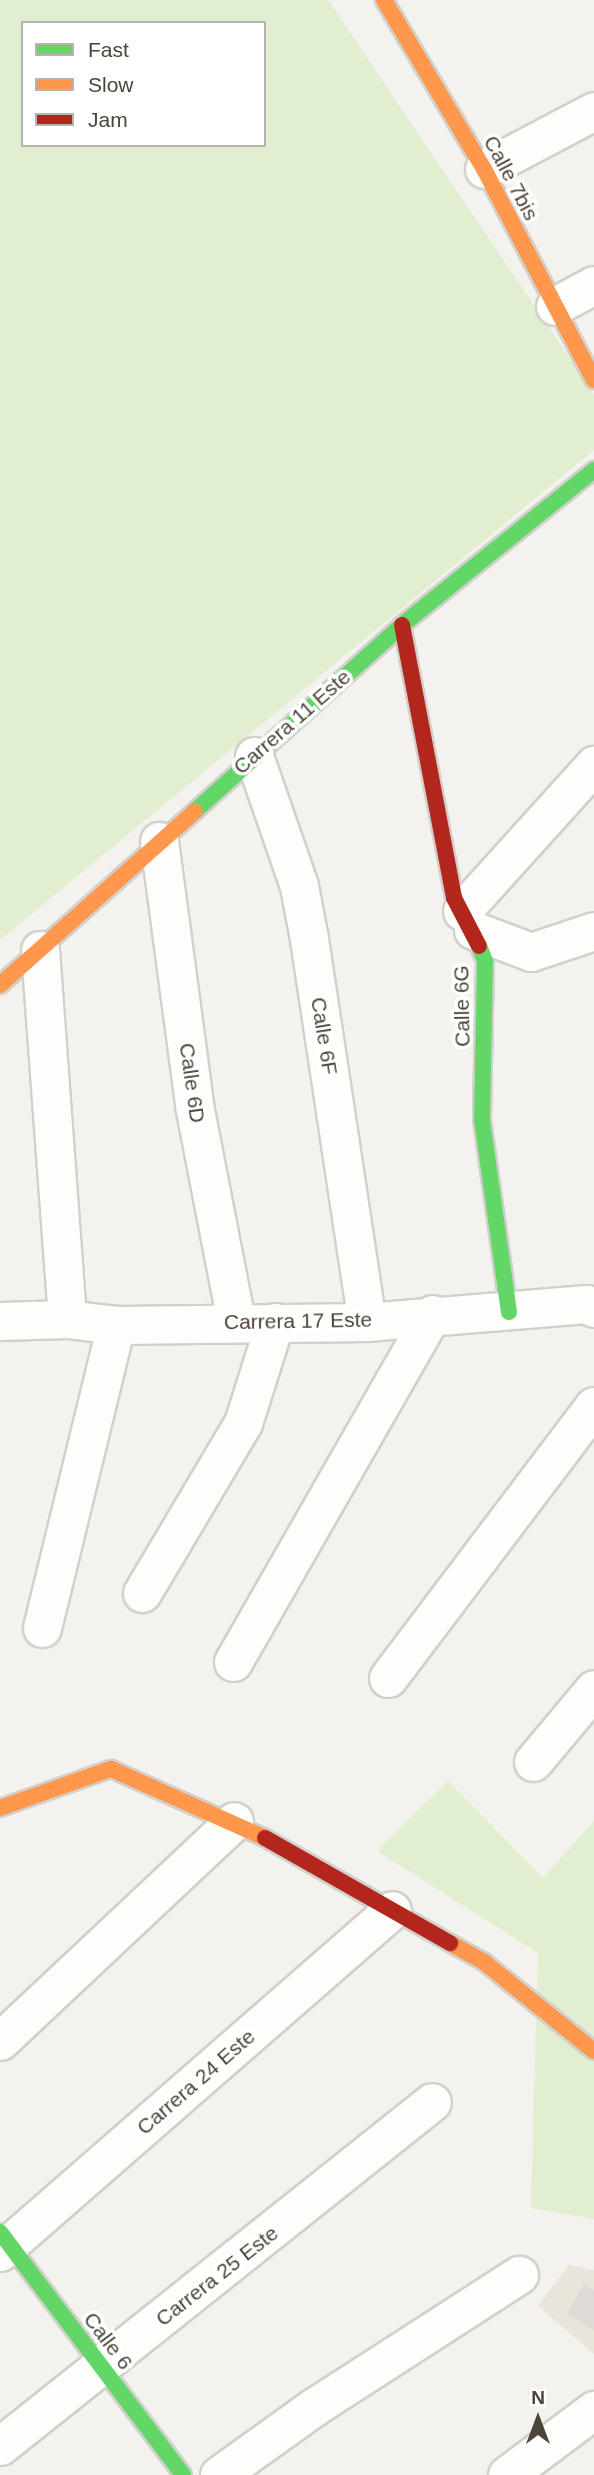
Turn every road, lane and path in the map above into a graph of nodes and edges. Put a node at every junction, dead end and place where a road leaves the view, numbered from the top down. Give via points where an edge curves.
1 (384, 0) edge
2 (594, 111) edge
3 (484, 169) junction
4 (594, 285) edge
5 (555, 306) junction
6 (594, 380) edge
7 (594, 470) edge
8 (402, 625) junction
9 (254, 756) junction
10 (594, 765) edge
11 (159, 841) junction
12 (467, 920) junction
13 (594, 931) edge
14 (40, 950) junction
15 (0, 985) edge
16 (594, 1308) edge
17 (509, 1312) junction
18 (432, 1314) junction
19 (67, 1319) junction
20 (0, 1321) edge
21 (236, 1322) junction
22 (275, 1322) junction
23 (367, 1322) junction
24 (116, 1325) junction
25 (594, 1406) edge
26 (142, 1593) dead end
27 (42, 1628) dead end
28 (233, 1662) dead end
29 (388, 1678) dead end
30 (594, 1689) edge
31 (533, 1762) dead end
32 (0, 1808) edge
33 (234, 1821) junction
34 (392, 1910) junction
35 (0, 2040) edge
36 (594, 2051) edge
37 (432, 2102) dead end
38 (3, 2243) edge
39 (519, 2275) dead end
40 (102, 2368) junction
41 (594, 2410) edge
42 (0, 2446) edge
43 (183, 2475) edge
44 (219, 2475) edge
45 (507, 2475) edge

1 - 3 street, Calle 7bis
2 - 3 street
3 - 5 street, Calle 7bis
4 - 5 street
5 - 6 street, Calle 7bis
7 - 8 street, Carrera 11 Este
8 - 9 street, Carrera 11 Este
8 - 12 street, Calle 6G via 454,898
9 - 11 street, Carrera 11 Este
9 - 23 street, Calle 6F via 299,886
10 - 12 street
11 - 14 street, Carrera 11 Este
11 - 21 street, Calle 6D via 194,1105
12 - 13 street via 531,952
12 - 17 street, Calle 6G via 485,961 482,1120
14 - 15 street, Carrera 11 Este
14 - 19 street
16 - 17 street, Carrera 17 Este via 586,1304
17 - 18 street, Carrera 17 Este
18 - 23 street, Carrera 17 Este
18 - 28 street
19 - 20 street, Carrera 17 Este
19 - 24 street, Carrera 17 Este
21 - 22 street, Carrera 17 Este
21 - 24 street, Carrera 17 Este
22 - 23 street, Carrera 17 Este
22 - 26 street via 243,1423
24 - 27 street
25 - 29 street
30 - 31 street
32 - 33 street via 111,1769
33 - 34 street
33 - 35 street
34 - 36 street via 484,1962
34 - 38 street, Carrera 24 Este
37 - 40 street, Carrera 25 Este
38 - 40 street, Calle 6
39 - 44 street via 314,2407
40 - 42 street, Carrera 25 Este
40 - 43 street, Calle 6
41 - 45 street

